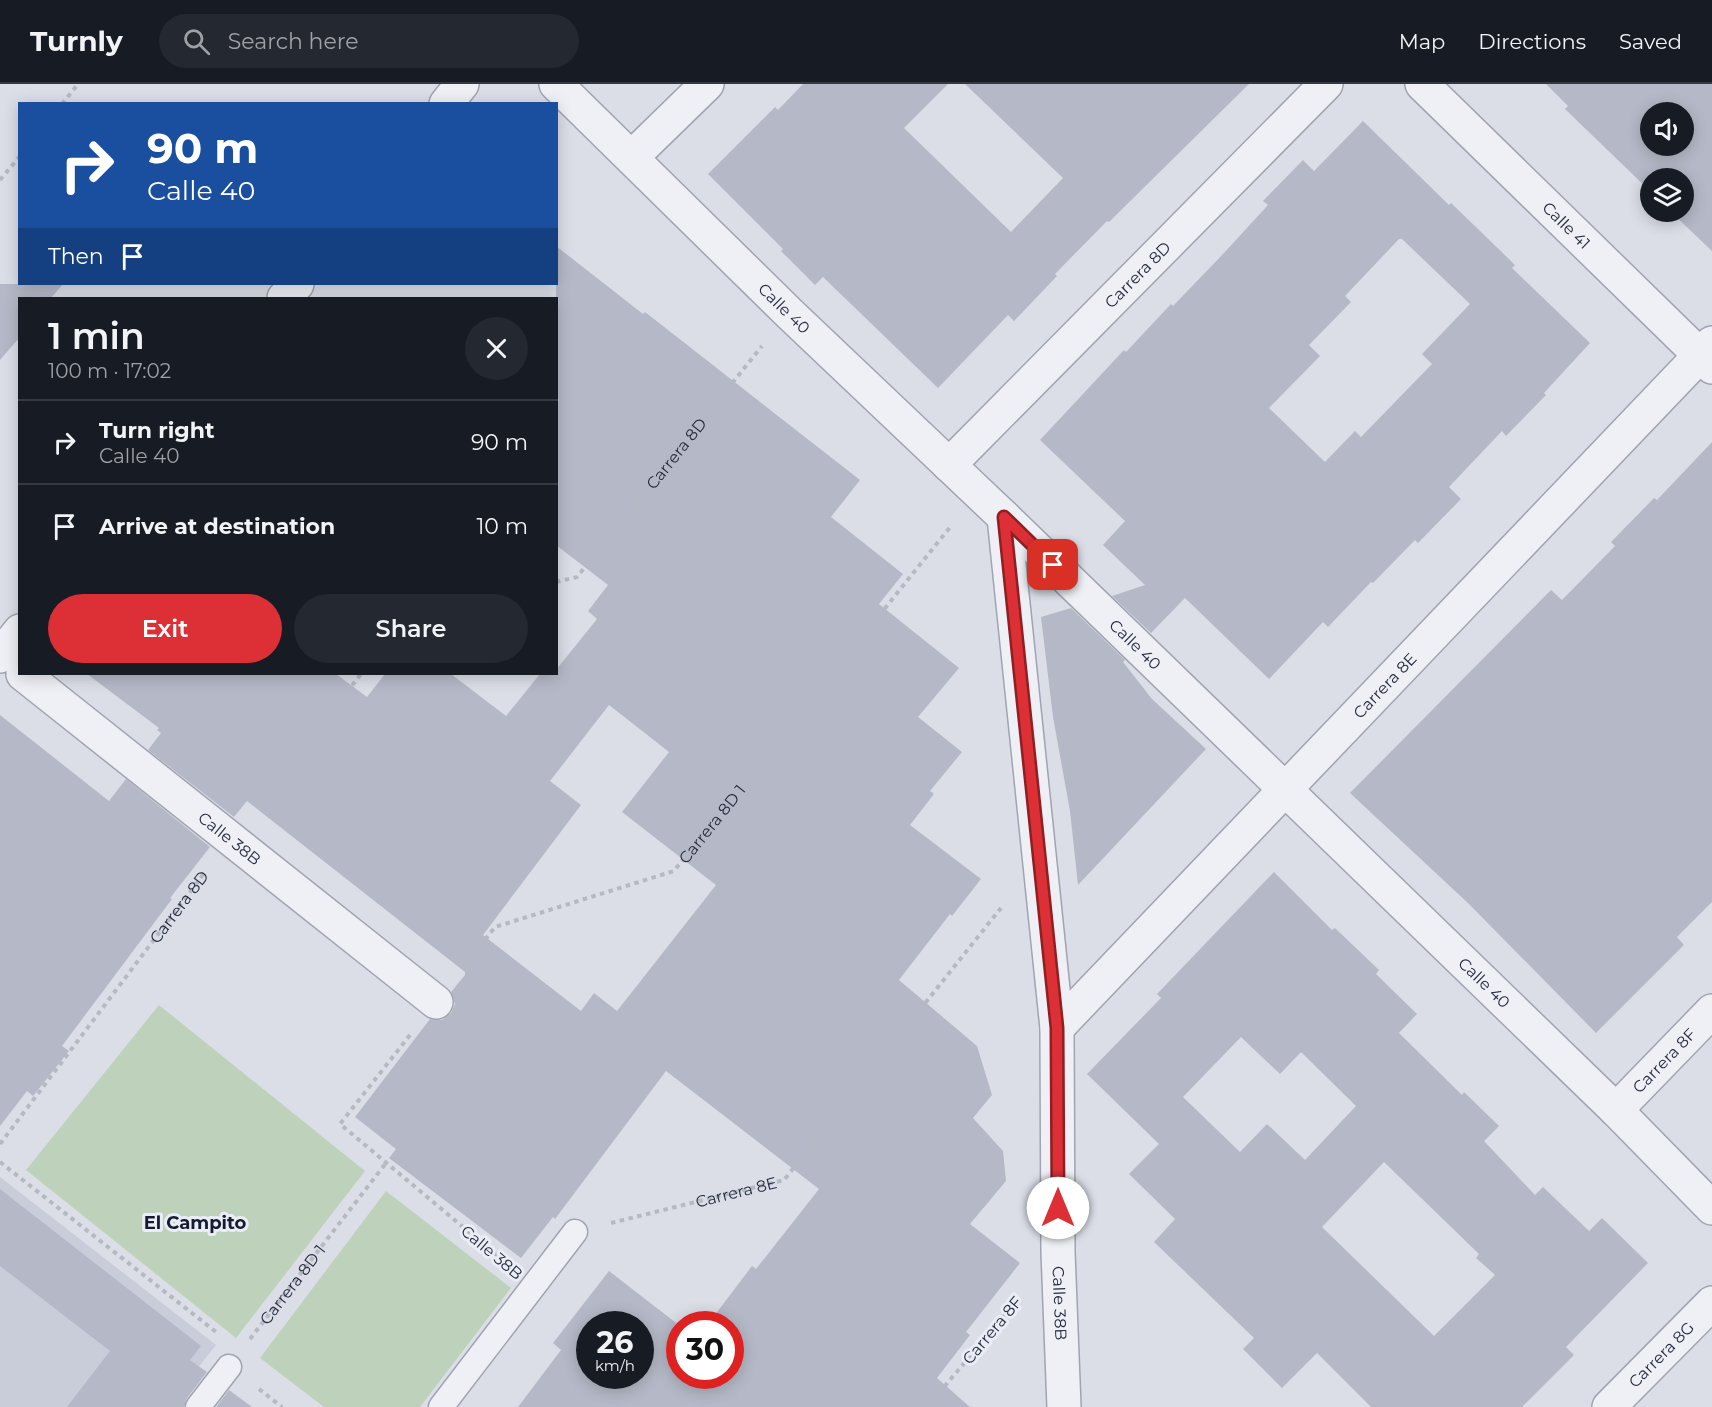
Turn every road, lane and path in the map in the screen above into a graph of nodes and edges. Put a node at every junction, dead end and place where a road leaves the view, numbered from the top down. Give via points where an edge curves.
1 (78, 84) edge
2 (462, 84) edge
3 (556, 84) edge
4 (707, 84) edge
5 (1326, 84) edge
6 (1422, 84) edge
7 (64, 102) edge
8 (448, 102) edge
9 (632, 157) junction
10 (18, 158) edge
11 (0, 180) edge
12 (296, 285) edge
13 (0, 286) edge
14 (285, 297) edge
15 (18, 300) edge
16 (789, 313) junction
17 (1708, 355) edge
18 (949, 465) junction
19 (978, 492) junction
20 (1004, 517) junction
21 (558, 582) edge
22 (18, 634) edge
23 (0, 656) edge
24 (18, 670) edge
25 (25, 675) edge
26 (360, 675) edge
27 (1286, 790) junction
28 (230, 839) junction
29 (1039, 860) junction
30 (436, 1002) junction
31 (1712, 1011) edge
32 (1057, 1028) junction
33 (1616, 1110) junction
34 (340, 1124) joint
35 (0, 1144) edge
36 (0, 1162) edge
37 (386, 1162) junction
38 (1712, 1208) edge
39 (575, 1232) joint
40 (1058, 1252) junction
41 (533, 1286) junction
42 (1712, 1303) edge
43 (235, 1359) junction
44 (198, 1407) edge
45 (441, 1407) edge
46 (927, 1407) edge
47 (1064, 1407) edge
48 (1609, 1407) edge

1 - 7 path
2 - 8 street
3 - 9 street, Calle 40
4 - 9 street
5 - 18 street, Carrera 8D
6 - 17 street, Calle 41
9 - 16 street, Calle 40
10 - 11 path
12 - 14 street
13 - 15 path
16 - 18 street, Calle 40
16 - 21 path, Carrera 8D via 576,578
17 - 27 street, Carrera 8E
18 - 19 street, Calle 40
19 - 20 street, Calle 40
19 - 30 path, Carrera 8D 1 via 674,871 495,927
20 - 27 street, Calle 40
20 - 29 street, Calle 38B
22 - 23 street
23 - 24 street, Calle 38B
25 - 28 street, Calle 38B
26 - 28 path, Carrera 8D
27 - 32 street, Carrera 8E
27 - 33 street, Calle 40
28 - 30 street, Calle 38B
28 - 35 path, Carrera 8D
29 - 32 street, Calle 38B
29 - 39 path, Carrera 8E via 783,1180
30 - 34 path, Carrera 8D 1
31 - 33 street, Carrera 8F
32 - 40 street, Calle 38B
33 - 38 street, Calle 40
34 - 37 path, Calle 38B
36 - 43 path
37 - 41 path, Calle 38B
37 - 43 path, Carrera 8D 1
39 - 41 lane
40 - 46 path, Carrera 8F
40 - 47 street, Calle 38B
41 - 45 lane
42 - 48 street, Carrera 8G
43 - 44 lane

